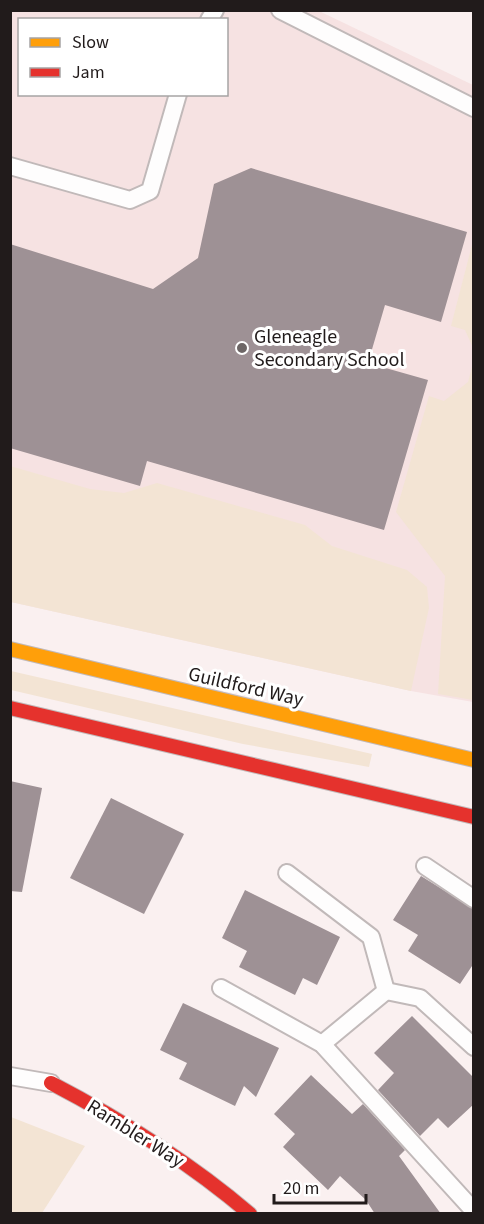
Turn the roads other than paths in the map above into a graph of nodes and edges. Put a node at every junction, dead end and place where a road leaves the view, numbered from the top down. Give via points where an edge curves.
1 (280, 10) edge
2 (177, 96) edge
3 (474, 108) edge
4 (10, 166) edge
5 (10, 649) edge
6 (10, 708) edge
7 (474, 760) edge
8 (474, 817) edge
9 (425, 866) dead end
10 (287, 873) dead end
11 (474, 899) edge
12 (221, 988) dead end
13 (386, 991) junction
14 (322, 1044) junction
15 (474, 1047) edge
16 (10, 1076) edge
17 (51, 1083) joint
18 (474, 1211) edge
19 (250, 1214) edge

1 - 3 lane
2 - 4 lane via 150,191 130,200
5 - 7 main road, Guildford Way
6 - 8 main road
9 - 11 lane
10 - 13 lane via 371,937
12 - 14 lane
13 - 14 lane
13 - 15 lane via 420,998
14 - 18 lane
16 - 17 lane, Rambler Way
17 - 19 main road, Rambler Way via 108,1112

